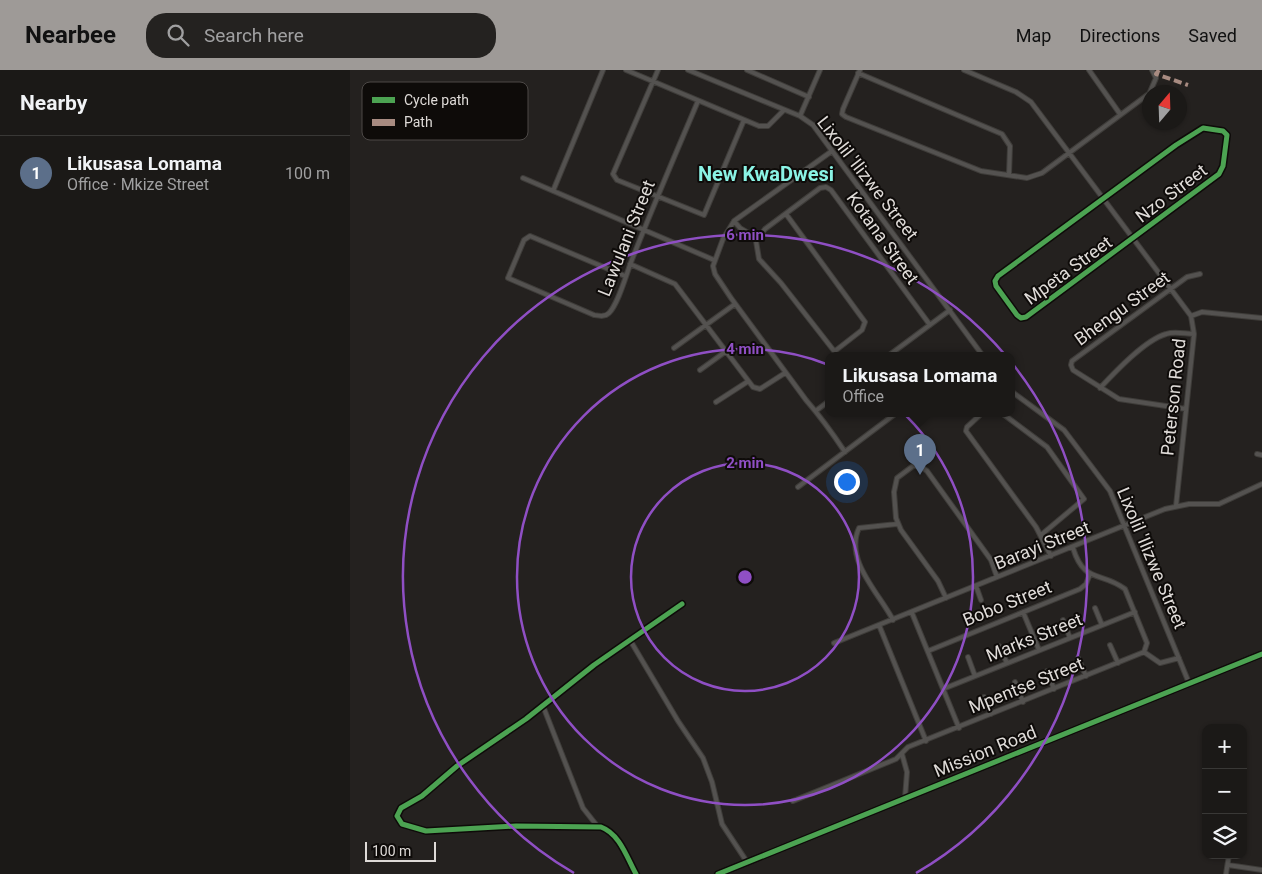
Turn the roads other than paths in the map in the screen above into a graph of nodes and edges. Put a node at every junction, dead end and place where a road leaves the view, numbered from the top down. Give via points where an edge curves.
1 (603, 70) edge
2 (626, 70) edge
3 (658, 70) edge
4 (688, 70) edge
5 (747, 70) edge
6 (820, 70) edge
7 (964, 70) edge
8 (1090, 70) edge
9 (1152, 70) edge
10 (859, 72) edge
11 (652, 81) junction
12 (1154, 85) edge
13 (809, 97) junction
14 (1142, 99) edge
15 (698, 101) junction
16 (784, 110) junction
17 (1120, 114) junction
18 (800, 116) junction
19 (744, 120) junction
20 (832, 151) junction
21 (1069, 152) junction
22 (1009, 175) junction
23 (523, 178) dead end
24 (553, 191) junction
25 (658, 196) junction
26 (1104, 198) junction
27 (786, 214) junction
28 (734, 221) junction
29 (644, 230) junction
30 (757, 238) junction
31 (1134, 238) junction
32 (714, 260) junction
33 (630, 264) junction
34 (1200, 274) dead end
35 (626, 276) junction
36 (1170, 289) junction
37 (735, 304) junction
38 (950, 310) junction
39 (1191, 316) junction
40 (1262, 318) edge
41 (930, 325) junction
42 (706, 326) junction
43 (1194, 334) junction
44 (674, 348) dead end
45 (834, 351) joint
46 (725, 352) junction
47 (893, 352) edge
48 (980, 352) edge
49 (700, 370) dead end
50 (785, 373) junction
51 (747, 382) junction
52 (1100, 388) junction
53 (1015, 394) edge
54 (716, 402) dead end
55 (825, 404) edge
56 (1186, 409) junction
57 (817, 410) junction
58 (890, 417) edge
59 (978, 417) edge
60 (1007, 417) edge
61 (844, 452) junction
62 (1262, 484) edge
63 (798, 487) dead end
64 (1176, 506) junction
65 (897, 524) junction
66 (1125, 526) junction
67 (1041, 534) junction
68 (1073, 548) junction
69 (1051, 556) junction
70 (1090, 574) junction
71 (998, 577) junction
72 (976, 586) junction
73 (946, 598) junction
74 (981, 600) dead end
75 (682, 604) dead end
76 (1095, 608) dead end
77 (912, 612) junction
78 (1023, 612) junction
79 (1135, 612) junction
80 (893, 620) junction
81 (1063, 620) dead end
82 (879, 625) junction
83 (1102, 625) junction
84 (1070, 638) junction
85 (630, 640) junction
86 (834, 643) dead end
87 (1110, 645) dead end
88 (999, 646) dead end
89 (1039, 650) junction
90 (928, 651) junction
91 (1144, 652) junction
92 (1262, 654) edge
93 (968, 657) dead end
94 (1078, 658) dead end
95 (1179, 658) junction
96 (1007, 663) junction
97 (1118, 663) junction
98 (1047, 671) dead end
99 (975, 676) junction
100 (1086, 676) junction
101 (1015, 682) dead end
102 (1190, 683) junction
103 (943, 689) junction
104 (1054, 689) junction
105 (984, 697) dead end
106 (1023, 702) junction
107 (543, 706) junction
108 (991, 714) junction
109 (959, 728) junction
110 (926, 741) junction
111 (902, 754) junction
112 (905, 798) junction
113 (793, 801) dead end
114 (598, 826) junction
115 (1229, 859) edge
116 (747, 862) junction
117 (1228, 865) junction
118 (1262, 870) edge
119 (636, 874) edge
120 (718, 874) edge
121 (1226, 874) edge

1 - 24 street
2 - 11 street
3 - 11 street
4 - 16 street, Lixolil 'Ilizwe Street
5 - 13 street
6 - 13 street
7 - 21 street, Peterson Road via 1025,97
8 - 17 street
9 - 12 street via 1156,74
10 - 22 street via 1002,134 1010,146
10 - 22 street via 843,109 842,114 846,117 981,171
11 - 15 street
11 - 25 street via 613,174 617,180
13 - 18 street
14 - 17 street
15 - 19 street
15 - 25 street, Lawulani Street
16 - 18 street, Lixolil 'Ilizwe Street
16 - 19 street via 765,127
17 - 21 street
18 - 20 street, Lixolil 'Ilizwe Street via 813,125
19 - 25 street via 704,214
20 - 28 street
20 - 38 street, Lixolil 'Ilizwe Street
21 - 22 street via 1036,176
21 - 26 street, Peterson Road
23 - 24 street
24 - 29 street
25 - 29 street, Lawulani Street
26 - 31 street, Peterson Road
26 - 31 street, Nzo Street via 1200,129 1224,132 1227,138 1219,174
26 - 31 street, Mpeta Street via 996,278 996,286 1016,315 1026,318
27 - 30 street, Kotana Street
27 - 41 street, Kotana Street via 820,188 831,190
27 - 45 street via 865,322 862,330
28 - 30 street
28 - 32 street
29 - 32 street
29 - 33 street, Lawulani Street
30 - 45 street via 759,259
31 - 36 street, Peterson Road
32 - 37 street via 714,274
33 - 35 street, Lawulani Street
33 - 42 street via 673,282
34 - 36 street, Bhengu Street via 1189,276
35 - 35 street, Lawulani Street via 530,236 524,240 508,278 603,316 612,308
36 - 39 street, Peterson Road
36 - 52 street, Bhengu Street via 1071,363 1073,370
37 - 42 street
37 - 50 street
38 - 41 street
38 - 48 street, Lixolil 'Ilizwe Street
39 - 40 street via 1202,312
39 - 43 street, Peterson Road
41 - 47 street
42 - 44 street
42 - 46 street
43 - 52 street via 1161,336 1127,361
43 - 56 street, Peterson Road
46 - 49 street
46 - 51 street
50 - 51 street via 760,389
50 - 57 street
51 - 54 street
52 - 56 street, Bhengu Street via 1126,402
53 - 66 street, Lixolil 'Ilizwe Street via 1064,430 1110,492
55 - 57 street
56 - 64 street, Peterson Road
57 - 61 street
58 - 61 street
59 - 67 street via 966,431
60 - 67 street via 1047,447 1084,499
61 - 63 street
62 - 64 street, Barayi Street via 1219,504
64 - 66 street, Barayi Street
65 - 71 street via 895,481 910,467 920,466 980,543
65 - 73 street via 936,577
65 - 80 street via 859,528 856,542 860,566
66 - 68 street, Barayi Street
66 - 95 street, Lixolil 'Ilizwe Street
67 - 69 street
68 - 69 street, Barayi Street
68 - 70 street via 1080,568
69 - 71 street, Barayi Street
70 - 78 street, Bobo Street via 1080,589
70 - 79 street via 1125,589
71 - 72 street, Barayi Street
72 - 73 street, Barayi Street
72 - 74 street
73 - 77 street, Barayi Street
75 - 85 street
76 - 83 street
77 - 80 street, Barayi Street
77 - 90 street
78 - 89 street
78 - 90 street, Bobo Street
79 - 83 street, Marks Street
79 - 91 street via 1147,643
80 - 82 street, Barayi Street
81 - 84 street
82 - 86 street, Barayi Street
82 - 110 street
83 - 84 street, Marks Street
84 - 89 street, Marks Street
85 - 107 street
85 - 116 street via 703,758 722,824
87 - 97 street
88 - 96 street
89 - 96 street, Marks Street
90 - 103 street
91 - 95 street via 1160,663
91 - 97 street, Mpentse Street
92 - 102 street, Mission Road
93 - 99 street
94 - 100 street
95 - 102 street, Lixolil 'Ilizwe Street
96 - 99 street, Marks Street
97 - 100 street, Mpentse Street
98 - 104 street
99 - 103 street, Marks Street
100 - 104 street, Mpentse Street
101 - 106 street
102 - 112 street, Mission Road
103 - 109 street
104 - 106 street, Mpentse Street
105 - 108 street
106 - 108 street, Mpentse Street
107 - 114 street via 583,808
107 - 114 street via 457,766 422,796 401,808 398,820 407,827 426,831
108 - 109 street, Mpentse Street
109 - 110 street, Mpentse Street
110 - 111 street, Mpentse Street via 908,747
111 - 112 street via 907,772
111 - 113 street, Mpentse Street
112 - 116 street, Mission Road
114 - 119 street via 610,831 620,843
115 - 117 street
116 - 120 street, Mission Road
117 - 118 street
117 - 121 street

